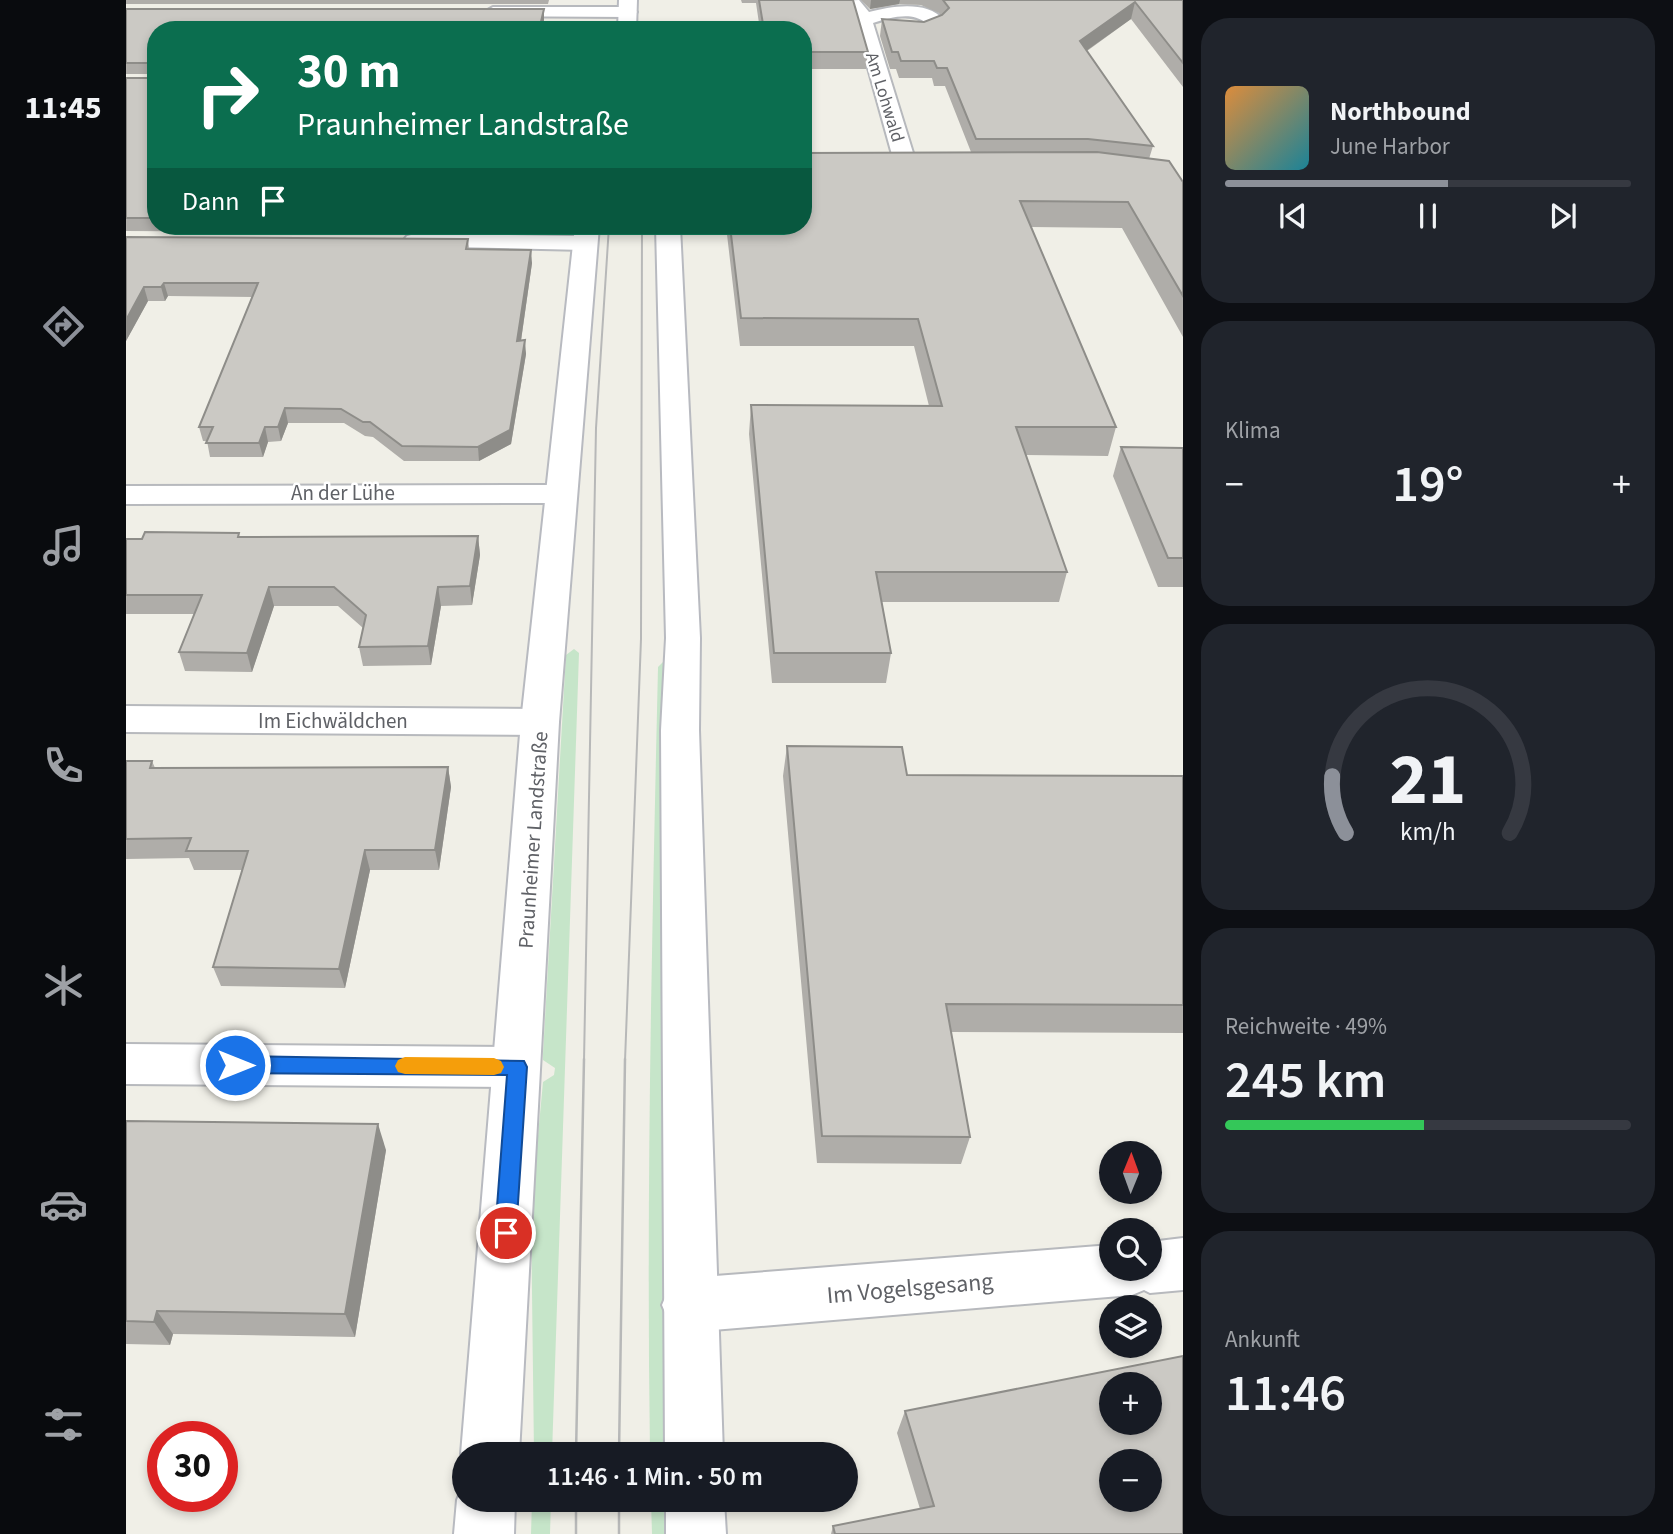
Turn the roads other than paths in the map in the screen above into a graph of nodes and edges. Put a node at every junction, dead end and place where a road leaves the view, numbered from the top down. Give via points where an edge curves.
1 (850, 1) edge
2 (471, 12) edge
3 (628, 14) edge
4 (881, 168) edge
5 (907, 169) junction
6 (933, 169) edge
7 (557, 235) edge
8 (586, 235) edge
9 (668, 235) edge
10 (385, 241) edge
11 (560, 494) junction
12 (126, 495) edge
13 (126, 719) edge
14 (540, 722) junction
15 (126, 1064) edge
16 (517, 1067) junction
17 (1183, 1264) edge
18 (1162, 1266) edge
19 (1099, 1272) edge
20 (689, 1305) junction
21 (491, 1442) edge
22 (694, 1442) edge
23 (485, 1512) edge
24 (695, 1512) edge
25 (484, 1534) edge
26 (696, 1534) edge

1 - 5 main road, Am Lohwald via 864,22
2 - 3 main road
4 - 5 main road
5 - 6 main road
7 - 10 main road
8 - 11 main road, Praunheimer Landstraße
9 - 20 main road via 683,638 680,730
11 - 12 main road, An der Lühe
11 - 14 main road, Praunheimer Landstraße
13 - 14 main road, Im Eichwäldchen
14 - 16 main road, Praunheimer Landstraße
15 - 16 main road
16 - 21 main road, Praunheimer Landstraße
17 - 18 main road
19 - 20 main road, Im Vogelsgesang
20 - 22 main road
23 - 25 main road
24 - 26 main road

